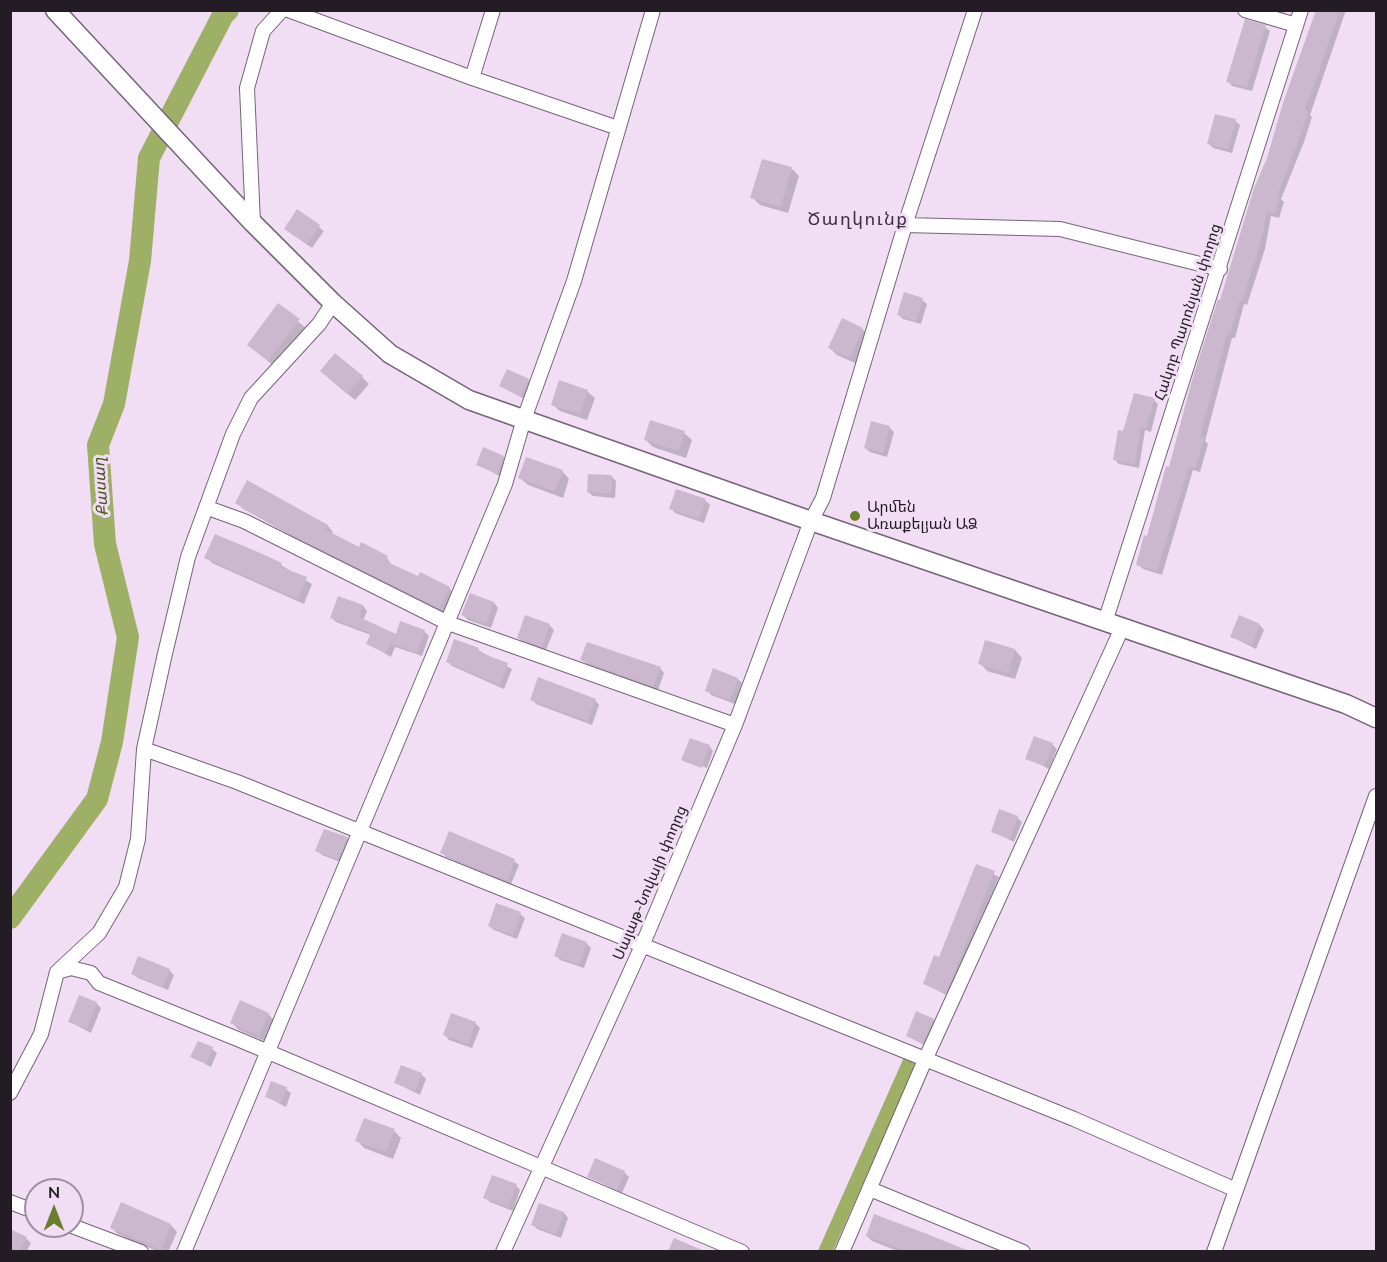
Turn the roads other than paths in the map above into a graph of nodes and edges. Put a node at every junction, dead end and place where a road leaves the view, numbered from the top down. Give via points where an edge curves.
1 (55, 10) edge
2 (282, 10) edge
3 (288, 10) edge
4 (493, 10) edge
5 (653, 10) edge
6 (975, 10) edge
7 (1245, 10) edge
8 (1300, 10) edge
9 (1296, 25) junction
10 (472, 78) junction
11 (618, 128) junction
12 (253, 223) junction
13 (905, 225) junction
14 (1220, 269) junction
15 (333, 303) junction
16 (524, 419) junction
17 (208, 507) junction
18 (811, 521) junction
19 (448, 623) junction
20 (1113, 625) junction
21 (1377, 718) edge
22 (735, 725) junction
23 (144, 749) junction
24 (1377, 796) edge
25 (360, 831) junction
26 (642, 946) junction
27 (57, 972) junction
28 (267, 1053) junction
29 (925, 1060) junction
30 (10, 1093) edge
31 (542, 1169) junction
32 (870, 1189) junction
33 (1234, 1189) junction
34 (84, 1230) edge
35 (141, 1251) edge
36 (184, 1251) edge
37 (503, 1251) edge
38 (742, 1251) edge
39 (842, 1251) edge
40 (1023, 1251) edge
41 (1214, 1251) edge

1 - 12 main road
2 - 12 street via 263,31 247,88
3 - 10 street
4 - 10 street
5 - 11 street
6 - 13 street, Սայաթ-Նովայի փողոց
7 - 9 street
8 - 9 street, Հակոբ Պարոնյան փողոց
9 - 14 street, Հակոբ Պարոնյան փողոց
10 - 11 street
11 - 16 street via 574,281
12 - 15 main road
13 - 14 street via 1060,229
13 - 18 street, Սայաթ-Նովայի փողոց via 823,498
14 - 20 street, Հակոբ Պարոնյան փողոց
15 - 16 main road via 390,354 429,378 469,400
15 - 17 street via 319,324 251,398 233,434
16 - 18 main road
16 - 19 street via 505,484
17 - 19 street via 244,521
17 - 23 street via 188,557
18 - 20 main road
18 - 22 street, Սայաթ-Նովայի փողոց
19 - 22 street
19 - 25 street
20 - 21 main road
20 - 29 street, Հակոբ Պարոնյան փողոց
22 - 26 street, Սայաթ-Նովայի փողոց
23 - 25 street
23 - 27 street via 138,839 126,887 99,933
24 - 33 street
25 - 26 street
25 - 28 street
26 - 29 street
26 - 31 street, Սայաթ-Նովայի փողոց
27 - 28 street via 71,968 91,973 99,983
27 - 30 street via 41,1034
28 - 31 street
28 - 36 street
29 - 32 street, Հակոբ Պարոնյան փողոց
29 - 33 street
31 - 37 street, Սայաթ-Նովայի փողոց
31 - 38 street
32 - 39 street, Հակոբ Պարոնյան փողոց
32 - 40 street
33 - 41 street
34 - 35 street

